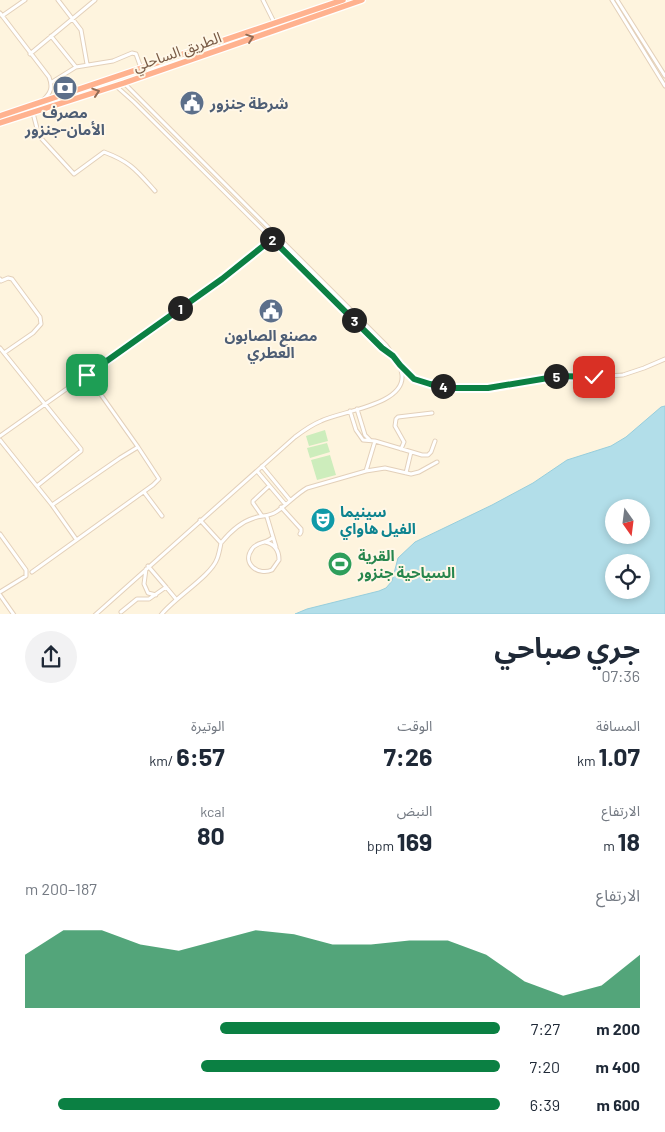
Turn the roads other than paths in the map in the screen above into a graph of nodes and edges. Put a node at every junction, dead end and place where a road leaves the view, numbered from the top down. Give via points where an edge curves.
1 (25, 0) edge
2 (58, 0) edge
3 (94, 0) edge
4 (263, 0) edge
5 (343, 0) edge
6 (362, 0) edge
7 (612, 0) edge
8 (617, 0) edge
9 (1, 14) edge
10 (72, 18) junction
11 (274, 22) junction
12 (51, 36) junction
13 (637, 36) junction
14 (30, 54) junction
15 (87, 64) junction
16 (76, 66) junction
17 (142, 68) junction
18 (665, 76) edge
19 (52, 82) junction
20 (124, 83) junction
21 (115, 86) junction
22 (665, 86) edge
23 (41, 102) junction
24 (32, 112) junction
25 (0, 116) edge
26 (0, 123) edge
27 (155, 191) dead end
28 (276, 235) junction
29 (272, 239) junction
30 (304, 262) junction
31 (300, 266) junction
32 (0, 281) edge
33 (368, 327) junction
34 (365, 331) junction
35 (0, 348) edge
36 (4, 353) junction
37 (393, 356) junction
38 (665, 359) edge
39 (400, 365) junction
40 (87, 375) junction
41 (44, 404) junction
42 (357, 409) junction
43 (350, 411) junction
44 (432, 413) dead end
45 (0, 438) edge
46 (373, 440) junction
47 (435, 441) dead end
48 (138, 447) junction
49 (401, 449) junction
50 (411, 452) junction
51 (437, 462) dead end
52 (262, 466) junction
53 (256, 471) junction
54 (366, 471) junction
55 (406, 473) junction
56 (37, 486) junction
57 (269, 486) junction
58 (144, 492) junction
59 (290, 500) junction
60 (285, 504) junction
61 (52, 505) junction
62 (281, 507) junction
63 (162, 516) dead end
64 (262, 516) junction
65 (267, 517) junction
66 (200, 520) junction
67 (0, 534) edge
68 (300, 534) dead end
69 (272, 537) junction
70 (76, 539) junction
71 (265, 542) junction
72 (221, 543) junction
73 (277, 549) junction
74 (147, 567) junction
75 (32, 572) dead end
76 (166, 587) junction
77 (0, 593) edge
78 (156, 595) junction
79 (176, 599) junction
80 (121, 612) dead end
81 (14, 614) edge
82 (94, 614) edge
83 (161, 614) edge

1 - 9 street
2 - 10 street
3 - 10 street
4 - 11 street
5 - 11 highway, الطريق الساحلي
20 -> 6 highway, الطريق الساحلي
7 - 13 street
8 - 13 street
9 - 14 street
10 - 12 street
10 - 15 street via 81,30
11 - 17 highway, الطريق الساحلي
12 - 14 street
12 - 16 street
13 - 18 street
13 - 22 street
14 - 19 street
15 - 16 street
15 - 17 street via 113,61 134,53
16 - 19 street
17 - 23 highway, الطريق الساحلي
19 - 23 street via 50,94
20 - 21 highway, الطريق الساحلي
20 - 28 street
24 -> 21 highway, الطريق الساحلي
21 - 29 street
23 - 25 highway, الطريق الساحلي
24 - 26 highway, الطريق الساحلي
24 - 27 street via 39,136 74,174 104,152 131,165
28 - 29 street
28 - 30 street
29 - 31 street
29 - 40 street via 222,279
30 - 31 street
30 - 33 street
31 - 34 street
32 - 36 street via 12,279 42,324
33 - 34 street
33 - 37 street
34 - 37 street
35 - 36 street
36 - 41 street
37 - 39 street
38 - 39 street via 623,375 560,376 471,389 414,379
39 - 42 street via 401,384 393,394
40 - 41 street
40 - 48 street
41 - 45 street
41 - 56 street via 81,452
42 - 43 street
42 - 46 street via 365,435
43 - 46 street via 360,438
43 - 52 street via 314,424
44 - 49 street via 398,417 395,426 404,442
45 - 56 street
46 - 49 street
46 - 54 street
47 - 50 street via 428,455
48 - 58 street via 159,479
48 - 61 street
49 - 50 street
50 - 55 street
51 - 55 street via 419,472
52 - 53 street
52 - 59 street
53 - 57 street
53 - 66 street
54 - 55 street via 385,468
54 - 59 street via 307,488
56 - 61 street
57 - 60 street
57 - 64 street via 254,501
58 - 63 street
58 - 70 street
59 - 60 street
60 - 62 street
61 - 70 street
62 - 65 street
62 - 68 street via 301,529
64 - 65 street
64 - 72 street via 247,520
65 - 69 street
66 - 72 street
66 - 74 street
67 - 77 street via 26,570 26,576
69 - 71 street
69 - 73 street
70 - 75 street
71 - 73 street
71 - 73 street via 255,545 250,552 249,562 258,571 268,572 276,566 279,560
72 - 79 street via 217,560 211,568
74 - 76 street
74 - 78 street via 145,588 148,593
74 - 82 street
76 - 78 street
76 - 79 street
77 - 81 street
78 - 80 street via 137,599
79 - 83 street

